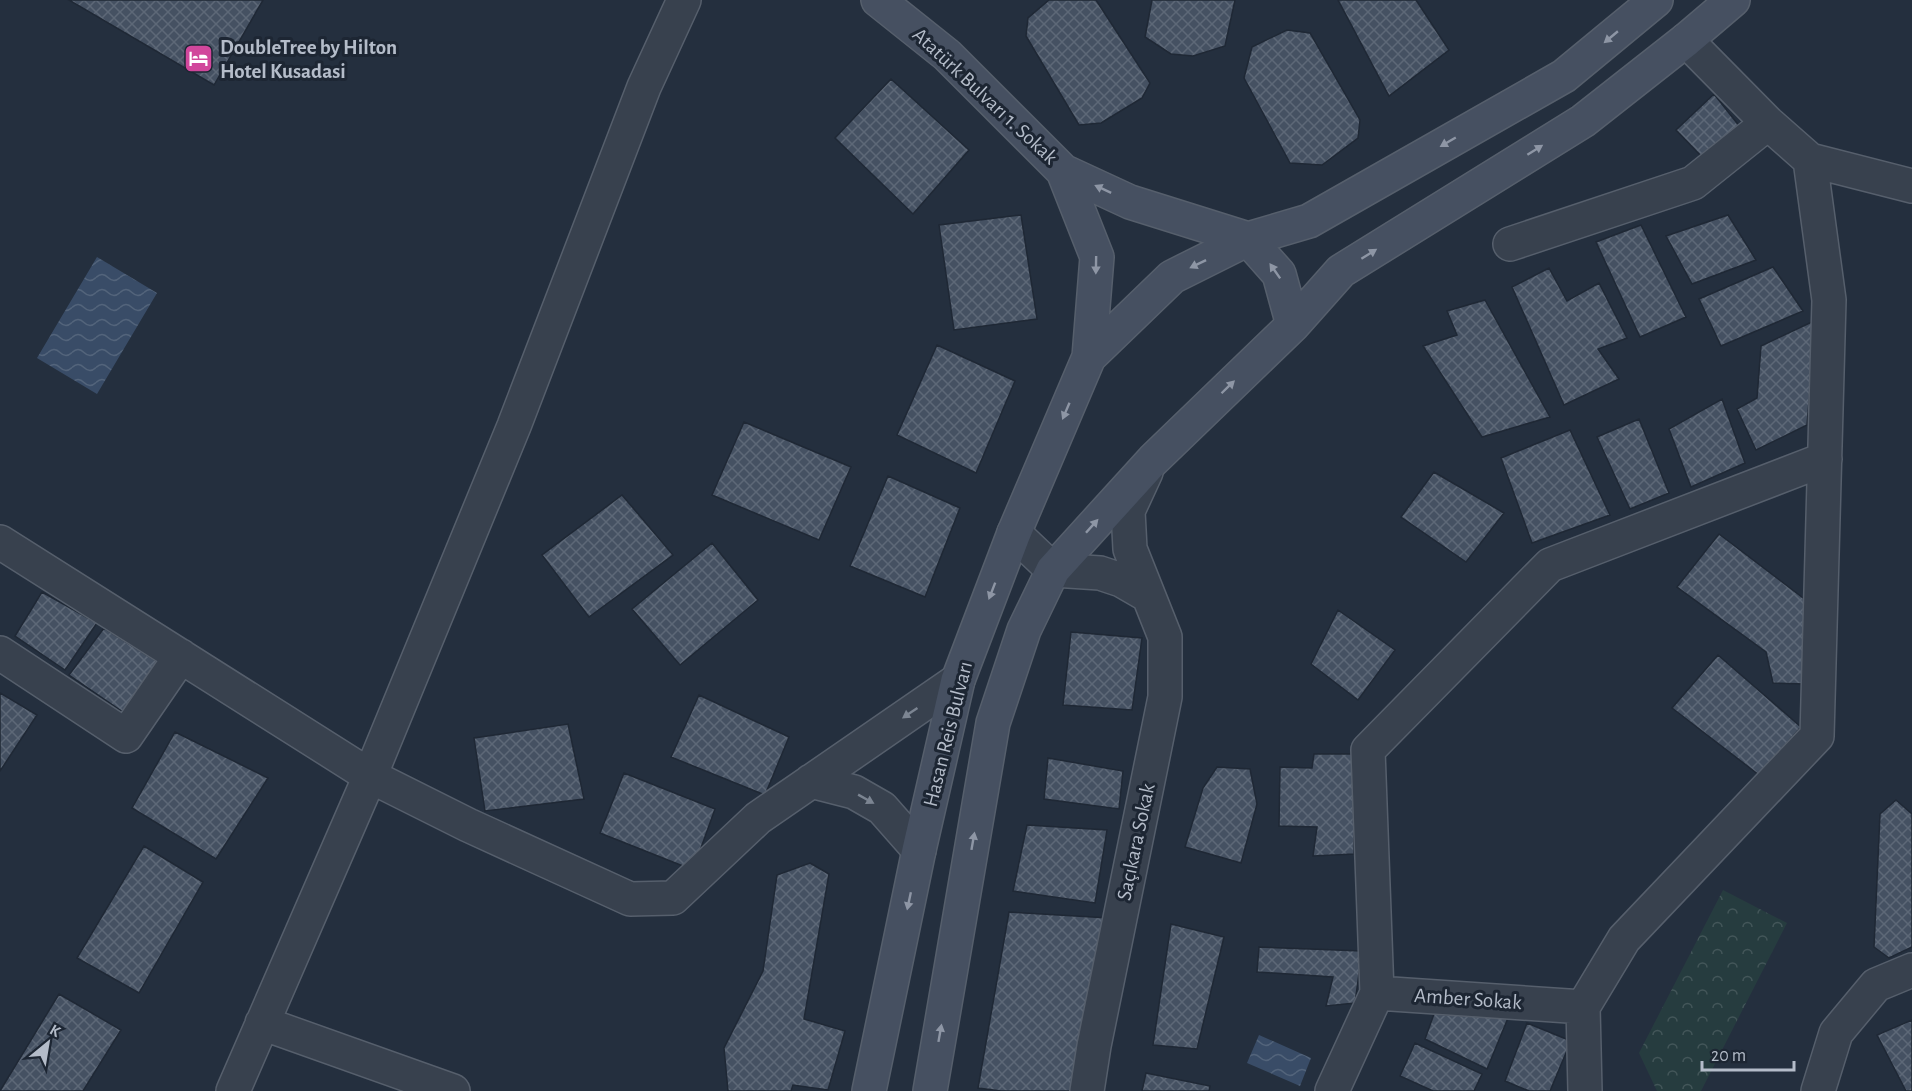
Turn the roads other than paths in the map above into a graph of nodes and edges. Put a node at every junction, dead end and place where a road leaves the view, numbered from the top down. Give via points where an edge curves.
1 (684, 0) edge
2 (878, 0) edge
3 (1656, 0) edge
4 (1733, 0) edge
5 (1686, 40) junction
6 (1768, 123) junction
7 (1810, 160) junction
8 (1063, 171) junction
9 (1912, 186) edge
10 (1248, 239) junction
11 (1510, 244) dead end
12 (1293, 325) junction
13 (1089, 357) junction
14 (1825, 459) junction
15 (1153, 460) junction
16 (1014, 533) junction
17 (0, 542) edge
18 (1053, 570) junction
19 (1147, 595) junction
20 (0, 654) edge
21 (181, 656) junction
22 (958, 680) junction
23 (370, 776) junction
24 (811, 781) junction
25 (919, 850) junction
26 (1912, 970) edge
27 (1377, 993) junction
28 (1583, 1007) junction
29 (262, 1023) junction
30 (232, 1091) edge
31 (453, 1091) edge
32 (869, 1091) edge
33 (930, 1091) edge
34 (1087, 1091) edge
35 (1332, 1091) edge
36 (1585, 1091) edge
37 (1818, 1091) edge

1 - 23 street via 644,87 514,426
2 - 8 main road, Atatürk Bulvarı 1. Sokak via 947,55
3 -> 10 main road via 1564,76 1310,221
4 - 5 main road, Hasan Reis Bulvarı
5 - 6 street
12 -> 5 main road, Hasan Reis Bulvarı via 1341,271 1582,121
6 - 7 street
6 - 11 street via 1693,183
7 - 9 street
7 - 14 street via 1829,300
10 -> 8 main road via 1130,202
8 -> 13 main road via 1097,257
12 -> 10 main road via 1279,274
10 -> 13 main road via 1172,277
15 -> 12 main road, Hasan Reis Bulvarı
13 -> 16 main road, Hasan Reis Bulvarı
14 - 27 street via 1550,565 1368,750
14 - 28 street via 1817,736 1624,939
18 -> 15 main road, Hasan Reis Bulvarı
15 - 19 street, Saçıkara Sokak via 1128,511 1130,549
16 - 18 street
16 -> 22 main road, Hasan Reis Bulvarı
17 - 21 street
18 - 19 street via 1100,573
33 -> 18 main road, Hasan Reis Bulvarı via 993,723 1024,630
19 - 34 street, Saçıkara Sokak via 1165,637 1165,697
20 - 21 street via 126,736
21 - 23 street
22 -> 24 street
22 - 25 main road, Hasan Reis Bulvarı
23 - 24 street via 630,898 674,898 758,818
23 - 29 street
24 -> 25 street via 854,792 882,808
25 -> 32 main road, Hasan Reis Bulvarı
26 - 37 street via 1876,985 1836,1033
27 - 28 street, Amber Sokak
27 - 35 street
28 - 36 street
29 - 30 street
29 - 31 street

